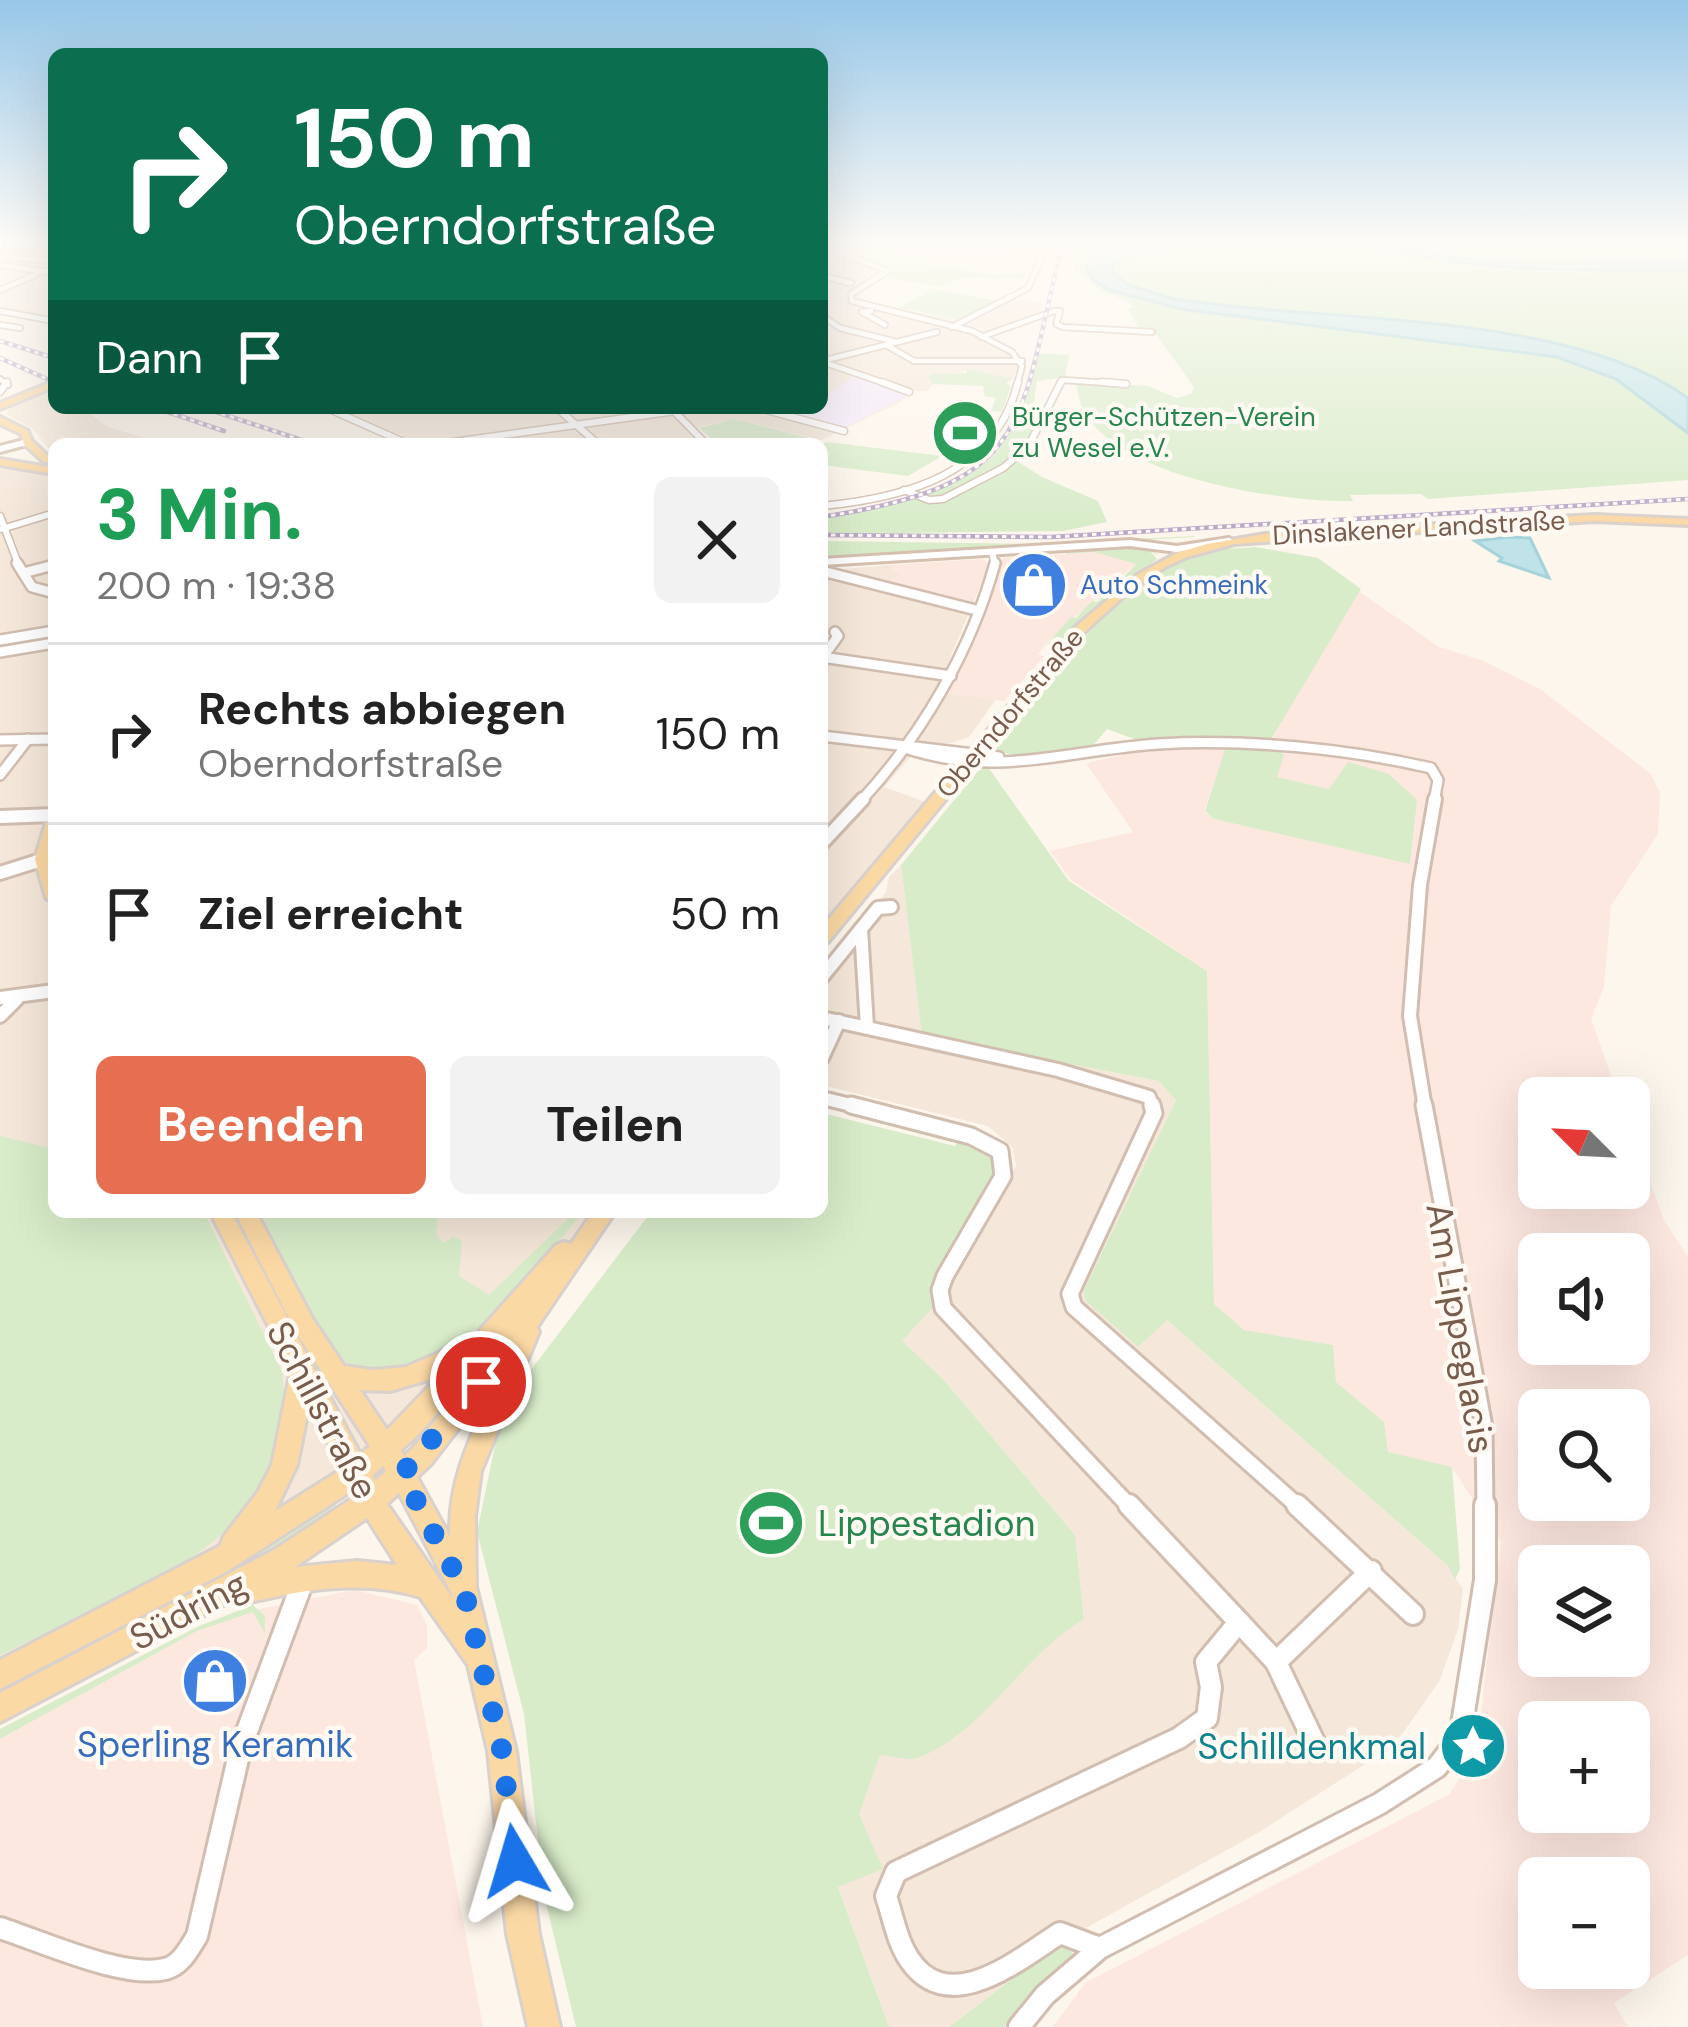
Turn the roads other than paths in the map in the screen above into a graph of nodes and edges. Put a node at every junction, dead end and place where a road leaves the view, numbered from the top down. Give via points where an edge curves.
1 (890, 340) edge
2 (907, 340) edge
3 (988, 340) edge
4 (898, 342) junction
5 (886, 344) junction
6 (828, 359) edge
7 (1022, 361) junction
8 (828, 363) edge
9 (0, 379) edge
10 (1126, 384) dead end
11 (48, 386) edge
12 (4, 390) edge
13 (909, 392) dead end
14 (0, 406) edge
15 (562, 414) edge
16 (638, 414) edge
17 (677, 414) edge
18 (782, 414) edge
19 (343, 415) edge
20 (0, 420) edge
21 (570, 424) junction
22 (844, 430) dead end
23 (395, 438) edge
24 (478, 438) edge
25 (590, 438) edge
26 (700, 438) edge
27 (27, 442) junction
28 (2, 456) edge
29 (48, 460) edge
30 (48, 463) edge
31 (902, 489) junction
32 (828, 505) edge
33 (48, 514) edge
34 (0, 516) edge
35 (1688, 522) edge
36 (2, 529) edge
37 (1236, 540) junction
38 (1151, 545) junction
39 (992, 552) junction
40 (1171, 556) junction
41 (828, 566) edge
42 (48, 567) edge
43 (828, 568) edge
44 (23, 573) junction
45 (48, 591) edge
46 (976, 610) junction
47 (48, 632) edge
48 (836, 632) dead end
49 (0, 640) edge
50 (48, 645) edge
51 (828, 647) edge
52 (0, 652) edge
53 (828, 658) edge
54 (951, 676) junction
55 (828, 737) edge
56 (28, 739) junction
57 (48, 739) edge
58 (0, 740) edge
59 (905, 748) junction
60 (977, 758) junction
61 (1053, 761) junction
62 (0, 775) edge
63 (0, 818) edge
64 (48, 819) edge
65 (828, 834) edge
66 (48, 858) edge
67 (0, 873) edge
68 (891, 907) dead end
69 (861, 928) junction
70 (828, 931) edge
71 (828, 969) edge
72 (48, 992) edge
73 (0, 998) edge
74 (18, 998) junction
75 (0, 1016) edge
76 (828, 1019) edge
77 (839, 1022) junction
78 (867, 1028) junction
79 (828, 1045) edge
80 (828, 1100) edge
81 (223, 1218) edge
82 (248, 1218) edge
83 (596, 1218) edge
84 (597, 1218) edge
85 (539, 1307) junction
86 (488, 1340) junction
87 (302, 1371) junction
88 (334, 1374) junction
89 (386, 1450) junction
90 (356, 1474) junction
91 (402, 1474) junction
92 (370, 1501) junction
93 (218, 1563) junction
94 (1371, 1571) junction
95 (305, 1577) junction
96 (429, 1587) junction
97 (464, 1590) junction
98 (215, 1597) junction
99 (1413, 1614) dead end
100 (1238, 1622) junction
101 (479, 1659) junction
102 (1276, 1662) junction
103 (0, 1675) edge
104 (0, 1708) edge
105 (1316, 1747) dead end
106 (0, 1928) edge
107 (1100, 1948) junction
108 (544, 2027) edge
109 (1018, 2027) edge

1 - 4 street
2 - 4 street
3 - 7 street
4 - 5 street
5 - 6 street
5 - 7 street via 914,362
7 - 31 street via 1000,430 964,462
8 - 13 street
9 - 12 street via 10,384
10 - 31 street via 1062,380 1028,447 1003,468 943,499
11 - 14 main road
15 - 21 street
16 - 21 street
17 - 26 street
18 - 22 street
19 - 23 street
20 - 27 main road
21 - 24 street
21 - 25 street
27 - 28 main road
27 - 29 main road
28 - 30 main road
31 - 32 street
33 - 36 street
34 - 36 street
35 - 37 main road, Dinslakener Landstraße via 1594,518
36 - 44 street
37 - 38 main road, Dinslakener Landstraße
37 - 40 main road, Oberndorfstraße
38 - 39 main road, Dinslakener Landstraße
38 - 40 main road
39 - 41 main road, Dinslakener Landstraße
39 - 46 street via 995,565
40 - 60 main road, Oberndorfstraße via 1077,632
42 - 44 street
43 - 46 street
44 - 45 street
46 - 54 street
47 - 49 street
48 - 51 street
50 - 52 street
53 - 54 street
54 - 59 street
55 - 59 street
56 - 57 street
56 - 58 street
56 - 62 street
59 - 60 street via 926,758
59 - 65 street
60 - 61 street, Am Lippeglacis
60 - 61 street, Am Lippeglacis via 1021,767
60 - 70 main road, Oberndorfstraße
61 - 107 street, Am Lippeglacis via 1187,742 1431,768 1438,780 1410,1016 1484,1442 1485,1580 1460,1737 1437,1767 1379,1804
63 - 64 street
66 - 67 street
68 - 69 street via 878,908
69 - 71 street
69 - 78 street
72 - 74 street
73 - 74 street
74 - 75 street
76 - 77 street
77 - 78 street
77 - 79 street
78 - 94 street via 1149,1097 1154,1113 1070,1294 1075,1307
80 - 100 street via 1000,1150 1003,1177 945,1276 943,1308
81 - 87 main road, Schillstraße
82 - 88 main road, Schillstraße
83 - 86 main road
84 - 85 main road
85 - 91 main road
85 - 97 main road via 470,1471
86 - 88 main road via 395,1383
86 - 89 main road
87 - 90 main road, Schillstraße
87 - 93 main road via 287,1468
88 - 89 main road, Schillstraße
89 - 90 main road, Südring
89 - 91 main road, Schillstraße
90 - 92 main road, Schillstraße
90 - 93 main road, Südring
91 - 92 main road, Südring
91 - 97 main road, Schillstraße
92 - 96 main road, Schillstraße
92 - 98 main road, Südring
93 - 103 main road, Südring
94 - 99 street
94 - 102 street
95 - 96 main road via 378,1573
95 - 98 main road
95 - 106 street via 240,1750 197,1936 183,1959 162,1971
96 - 101 main road, Schillstraße
97 - 101 main road, Schillstraße
98 - 104 main road, Südring
100 - 102 street
100 - 107 street via 1206,1662 1207,1718 896,1871 886,1895 906,1954 931,1983 976,1984 1060,1933
101 - 108 main road, Schillstraße via 502,1751
102 - 105 street
107 - 109 street, Am Lippeglacis

